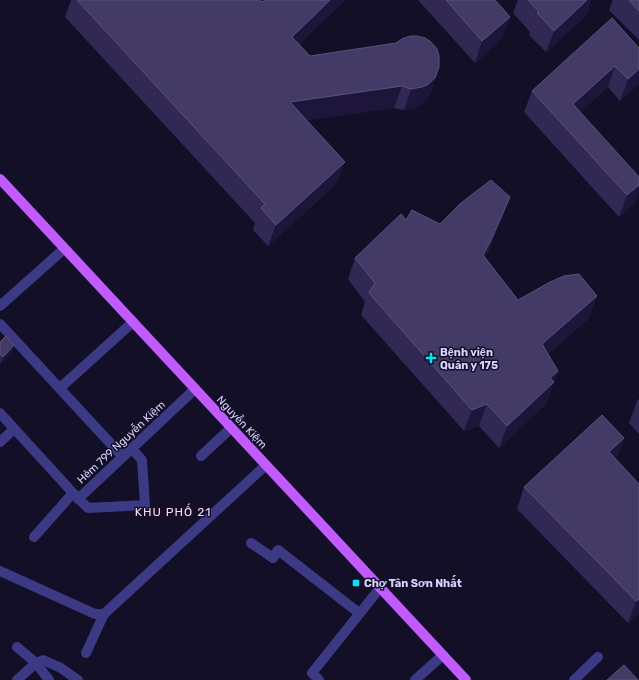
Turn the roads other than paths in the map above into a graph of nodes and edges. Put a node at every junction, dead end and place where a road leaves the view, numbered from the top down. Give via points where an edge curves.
1 (0, 179) edge
2 (64, 248) junction
3 (0, 306) edge
4 (133, 322) junction
5 (0, 324) edge
6 (60, 388) junction
7 (195, 389) junction
8 (0, 413) edge
9 (231, 428) junction
10 (14, 429) junction
11 (0, 442) edge
12 (132, 449) junction
13 (201, 456) dead end
14 (123, 457) junction
15 (266, 465) junction
16 (75, 496) junction
17 (34, 538) dead end
18 (251, 543) dead end
19 (0, 571) edge
20 (380, 588) junction
21 (359, 613) junction
22 (104, 614) junction
23 (17, 647) dead end
24 (86, 653) dead end
25 (443, 655) junction
26 (598, 657) dead end
27 (36, 664) junction
28 (75, 679) edge
29 (17, 680) edge
30 (49, 680) edge
31 (319, 680) edge
32 (415, 680) edge
33 (466, 680) edge
34 (574, 680) edge

1 - 2 main road, Nguyễn Kiệm
2 - 3 street
2 - 4 main road, Nguyễn Kiệm
4 - 6 street
4 - 7 main road, Nguyễn Kiệm
5 - 6 street
6 - 14 street
7 - 9 main road, Nguyễn Kiệm
7 - 12 street, Hẻm 799 Nguyễn Kiệm
8 - 10 street
9 - 13 street
9 - 15 main road, Nguyễn Kiệm
10 - 11 street
10 - 16 street
12 - 14 street, Hẻm 799 Nguyễn Kiệm
12 - 16 street via 142,460 145,505 88,508
14 - 16 street, Hẻm 799 Nguyễn Kiệm
15 - 20 main road, Nguyễn Kiệm
15 - 22 street
16 - 17 street, Hẻm 799 Nguyễn Kiệm
18 - 21 street via 273,558 278,550
19 - 22 street via 95,614
20 - 21 street
20 - 25 main road, Nguyễn Kiệm
21 - 31 street via 312,673
22 - 24 street
23 - 27 street
25 - 32 street
25 - 33 main road, Nguyễn Kiệm
26 - 34 street
27 - 28 street via 43,660 61,668
27 - 29 street
27 - 30 street

